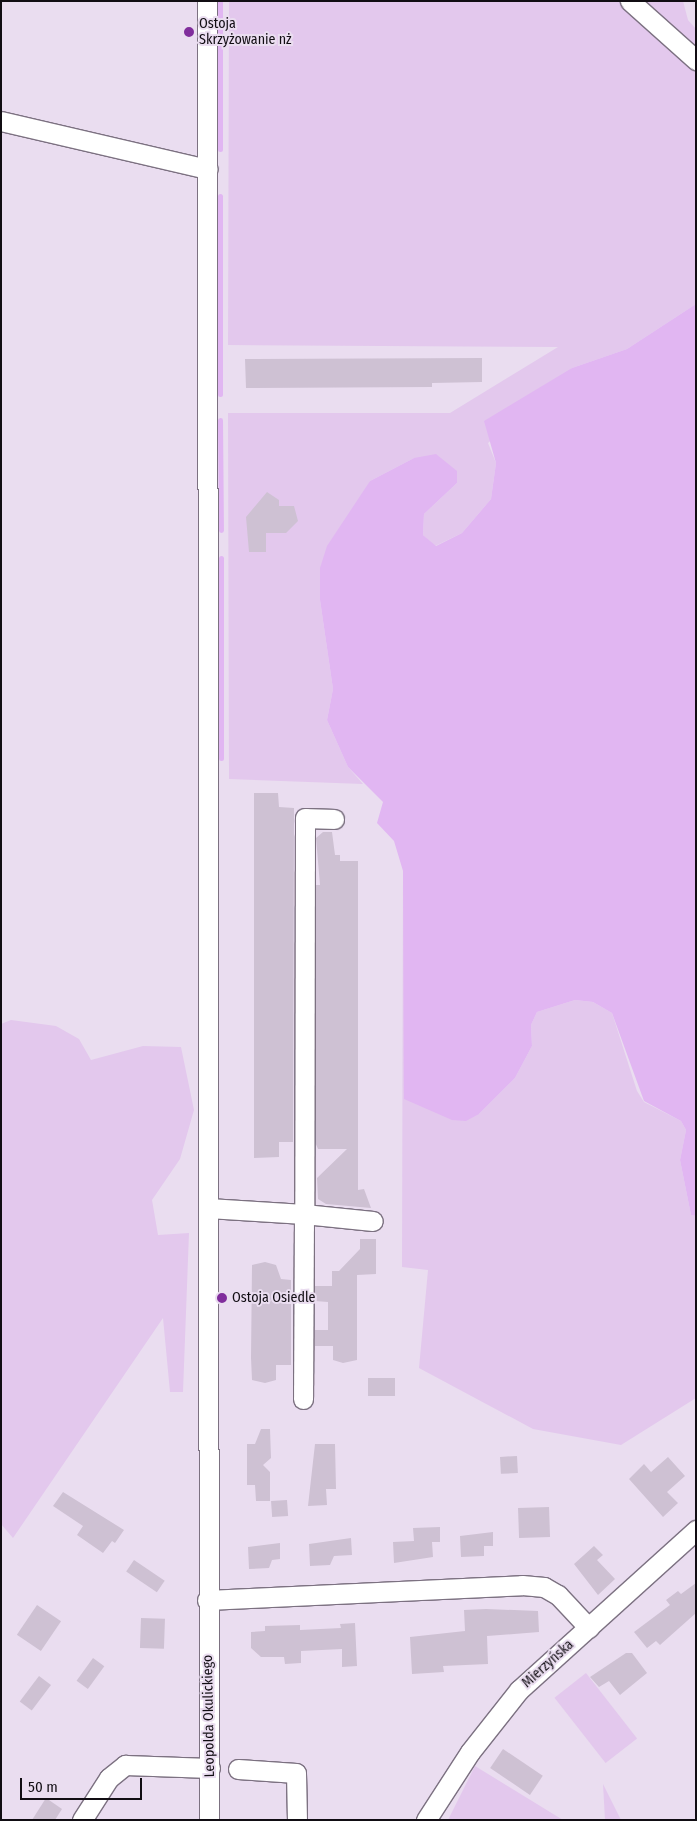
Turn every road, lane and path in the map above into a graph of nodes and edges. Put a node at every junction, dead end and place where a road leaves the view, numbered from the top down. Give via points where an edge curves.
1 (207, 1) edge
2 (630, 1) edge
3 (696, 60) edge
4 (1, 121) edge
5 (208, 169) junction
6 (334, 819) dead end
7 (208, 1208) junction
8 (304, 1214) junction
9 (373, 1221) dead end
10 (303, 1400) dead end
11 (696, 1530) edge
12 (207, 1606) junction
13 (589, 1628) junction
14 (210, 1768) junction
15 (238, 1769) dead end
16 (82, 1820) edge
17 (209, 1820) edge
18 (297, 1820) edge
19 (426, 1820) edge

1 - 5 street, Leopolda Okulickiego
2 - 3 street
4 - 5 street
5 - 7 street, Leopolda Okulickiego
6 - 8 street via 305,818
7 - 8 street
7 - 12 street, Leopolda Okulickiego
8 - 9 street
8 - 10 street
11 - 13 street, Mierzyńska
12 - 13 street via 522,1585 544,1587 558,1594
12 - 14 street, Leopolda Okulickiego
13 - 19 street, Mierzyńska via 495,1718
14 - 16 street via 125,1765 109,1778
14 - 17 street, Leopolda Okulickiego
15 - 18 street via 296,1773

